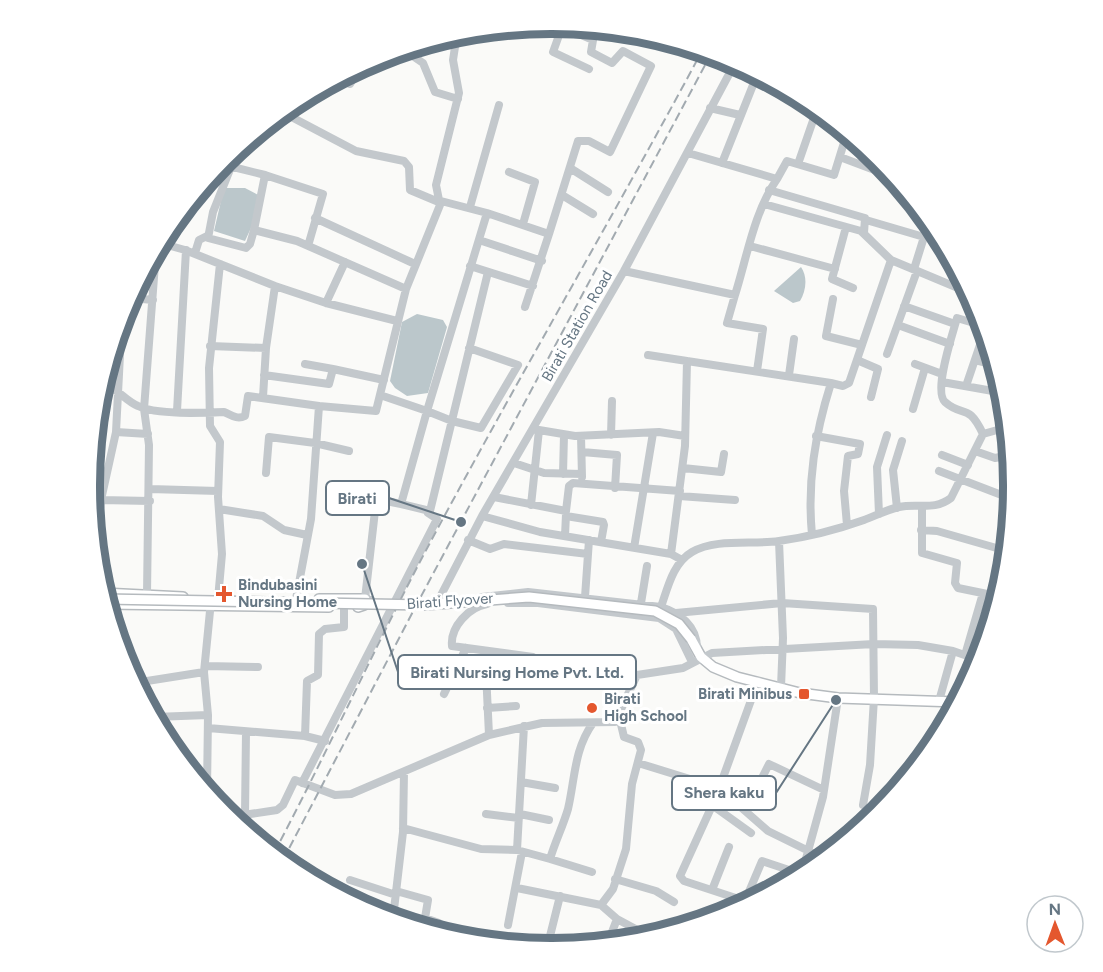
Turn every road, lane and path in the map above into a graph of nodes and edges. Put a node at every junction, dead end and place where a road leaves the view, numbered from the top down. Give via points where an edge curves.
1 (557, 34) edge
2 (581, 35) edge
3 (455, 45) edge
4 (413, 56) edge
5 (589, 69) dead end
6 (730, 72) edge
7 (754, 83) edge
8 (458, 99) junction
9 (499, 105) dead end
10 (710, 108) junction
11 (740, 115) junction
12 (292, 117) edge
13 (814, 119) edge
14 (844, 143) edge
15 (688, 153) junction
16 (840, 157) junction
17 (722, 163) junction
18 (798, 164) junction
19 (231, 167) edge
20 (570, 168) junction
21 (230, 169) edge
22 (874, 170) edge
23 (509, 172) dead end
24 (265, 175) junction
25 (777, 179) junction
26 (769, 190) junction
27 (608, 192) dead end
28 (562, 195) junction
29 (441, 202) junction
30 (764, 204) junction
31 (470, 207) junction
32 (487, 213) junction
33 (593, 214) dead end
34 (315, 218) junction
35 (866, 220) junction
36 (523, 224) junction
37 (846, 227) junction
38 (254, 230) junction
39 (864, 233) junction
40 (549, 234) junction
41 (207, 237) junction
42 (479, 240) junction
43 (169, 246) edge
44 (308, 246) junction
45 (750, 246) junction
46 (190, 252) junction
47 (891, 260) junction
48 (542, 261) junction
49 (345, 262) junction
50 (220, 264) junction
51 (415, 264) junction
52 (470, 266) junction
53 (835, 269) junction
54 (916, 270) junction
55 (624, 271) junction
56 (489, 272) junction
57 (154, 274) edge
58 (275, 286) junction
59 (533, 286) junction
60 (406, 288) junction
61 (853, 288) dead end
62 (957, 288) edge
63 (735, 295) junction
64 (833, 298) dead end
65 (141, 299) edge
66 (153, 300) junction
67 (326, 303) junction
68 (904, 306) junction
69 (525, 307) dead end
70 (398, 321) junction
71 (955, 324) junction
72 (973, 324) edge
73 (898, 325) junction
74 (794, 339) dead end
75 (980, 343) edge
76 (950, 344) junction
77 (862, 345) junction
78 (210, 346) junction
79 (266, 348) junction
80 (469, 348) junction
81 (121, 350) edge
82 (887, 354) dead end
83 (648, 355) dead end
84 (857, 360) junction
85 (975, 360) junction
86 (687, 361) junction
87 (986, 363) edge
88 (305, 364) dead end
89 (915, 364) dead end
90 (925, 368) junction
91 (333, 369) junction
92 (757, 371) junction
93 (264, 375) junction
94 (789, 375) junction
95 (942, 378) junction
96 (384, 380) junction
97 (831, 383) junction
98 (966, 386) junction
99 (111, 388) edge
100 (993, 391) edge
101 (119, 392) junction
102 (380, 395) junction
103 (263, 397) junction
104 (871, 397) dead end
105 (612, 401) dead end
106 (319, 406) junction
107 (144, 409) junction
108 (913, 409) dead end
109 (177, 411) junction
110 (427, 411) junction
111 (209, 412) junction
112 (452, 421) junction
113 (999, 429) edge
114 (536, 430) junction
115 (116, 432) junction
116 (653, 433) junction
117 (148, 434) junction
118 (983, 434) junction
119 (564, 435) junction
120 (611, 435) junction
121 (887, 435) dead end
122 (581, 436) junction
123 (685, 436) junction
124 (816, 436) junction
125 (902, 441) dead end
126 (315, 443) junction
127 (349, 451) dead end
128 (975, 452) junction
129 (582, 453) junction
130 (724, 454) dead end
131 (942, 454) dead end
132 (1002, 457) edge
133 (513, 464) junction
134 (968, 465) junction
135 (682, 468) junction
136 (536, 471) junction
137 (939, 471) dead end
138 (266, 472) dead end
139 (564, 474) junction
140 (582, 474) junction
141 (961, 479) junction
142 (582, 484) junction
143 (615, 488) junction
144 (150, 489) junction
145 (645, 490) junction
146 (218, 491) junction
147 (679, 493) junction
148 (1003, 495) edge
149 (494, 497) junction
150 (101, 500) junction
151 (735, 500) dead end
152 (150, 501) junction
153 (101, 504) edge
154 (401, 504) junction
155 (531, 504) junction
156 (219, 508) junction
157 (897, 508) junction
158 (922, 508) junction
159 (428, 513) junction
160 (566, 514) junction
161 (879, 514) junction
162 (482, 516) junction
163 (847, 525) junction
164 (921, 530) junction
165 (307, 535) junction
166 (565, 536) junction
167 (812, 536) junction
168 (468, 540) junction
169 (590, 540) junction
170 (779, 541) junction
171 (601, 542) junction
172 (634, 548) junction
173 (999, 548) edge
174 (588, 554) junction
175 (670, 554) junction
176 (681, 560) junction
177 (647, 566) dead end
178 (113, 592) edge
179 (983, 593) junction
180 (147, 594) junction
181 (990, 594) edge
182 (585, 597) junction
183 (114, 599) edge
184 (296, 599) junction
185 (365, 599) junction
186 (396, 601) junction
187 (438, 601) junction
188 (213, 602) junction
189 (641, 603) junction
190 (782, 603) junction
191 (115, 604) edge
192 (349, 607) junction
193 (661, 607) junction
194 (676, 613) junction
195 (874, 644) junction
196 (466, 648) junction
197 (783, 649) junction
198 (484, 651) junction
199 (953, 651) junction
200 (965, 655) junction
201 (696, 656) junction
202 (970, 657) edge
203 (258, 667) dead end
204 (205, 669) junction
205 (637, 675) junction
206 (147, 681) dead end
207 (758, 681) junction
208 (486, 686) junction
209 (512, 686) dead end
210 (782, 687) junction
211 (444, 694) dead end
212 (838, 698) junction
213 (874, 698) junction
214 (939, 701) junction
215 (948, 702) edge
216 (516, 706) dead end
217 (487, 708) junction
218 (208, 715) junction
219 (619, 716) junction
220 (163, 717) edge
221 (593, 723) junction
222 (524, 726) junction
223 (208, 728) junction
224 (246, 732) junction
225 (489, 735) junction
226 (305, 736) junction
227 (325, 741) junction
228 (638, 763) junction
229 (404, 772) junction
230 (207, 778) edge
231 (522, 782) junction
232 (302, 783) junction
233 (555, 788) dead end
234 (719, 788) junction
235 (756, 790) dead end
236 (824, 790) junction
237 (712, 805) junction
238 (863, 805) dead end
239 (245, 814) joint
240 (486, 814) dead end
241 (519, 816) junction
242 (549, 820) dead end
243 (403, 828) junction
244 (751, 833) dead end
245 (729, 847) dead end
246 (520, 851) junction
247 (808, 852) junction
248 (812, 854) edge
249 (806, 858) edge
250 (550, 859) junction
251 (789, 870) edge
252 (592, 872) dead end
253 (615, 879) junction
254 (350, 880) dead end
255 (517, 888) junction
256 (712, 890) junction
257 (751, 891) edge
258 (396, 893) junction
259 (560, 896) junction
260 (736, 898) edge
261 (674, 902) dead end
262 (601, 904) junction
263 (394, 909) edge
264 (617, 919) junction
265 (439, 923) dead end
266 (508, 925) dead end
267 (637, 930) edge
268 (610, 934) edge
269 (550, 938) edge

1 - 5 street via 553,52
2 - 20 street via 593,40 592,53 612,63 623,51 651,66 611,150 605,152 579,139
3 - 8 street
4 - 8 street via 423,63 435,92
6 - 10 street, Birati Station Road
7 - 11 street
8 - 29 street via 436,185
9 - 31 street
10 - 11 street
10 - 15 street, Birati Station Road
11 - 17 street
12 - 29 street via 356,151 404,161 409,167 410,190
13 - 18 street
14 - 16 street
15 - 17 street
15 - 55 street, Birati Station Road
16 - 18 street via 833,176
16 - 22 street
17 - 25 street
18 - 25 street via 787,161
19 - 24 street
20 - 27 street
20 - 28 street
21 - 41 street
23 - 36 street via 534,181
24 - 34 street via 323,194
24 - 38 street
25 - 26 street
26 - 30 street
26 - 35 street
28 - 33 street
28 - 40 street
29 - 31 street
29 - 51 street
30 - 37 street
30 - 45 street
31 - 32 street
32 - 36 street
32 - 42 street
34 - 44 street
34 - 51 street
35 - 39 street
35 - 54 street via 924,237
36 - 40 street
37 - 39 street
37 - 53 street
38 - 41 street via 246,248
38 - 44 street
39 - 47 street
40 - 48 street
41 - 46 street via 199,240
42 - 48 street
42 - 52 street
43 - 46 street
44 - 49 street
45 - 53 street
45 - 63 street
46 - 50 street
46 - 109 street
47 - 54 street
47 - 77 street
48 - 59 street
49 - 60 street
49 - 67 street
50 - 58 street
50 - 78 street
51 - 60 street
52 - 56 street
52 - 110 street
53 - 61 street via 833,280
54 - 62 street
54 - 68 street
55 - 63 street
55 - 114 street, Birati Station Road
56 - 59 street
56 - 80 street
57 - 66 street
58 - 67 street
58 - 79 street
59 - 69 street
60 - 70 street
63 - 92 street via 727,323 763,329
64 - 77 street via 826,336
65 - 66 street
66 - 107 street
67 - 70 street
68 - 71 street
68 - 73 street
70 - 96 street
71 - 72 street via 957,318
71 - 76 street
73 - 76 street
73 - 82 street
74 - 94 street
75 - 85 street
76 - 95 street
77 - 84 street
78 - 79 street
78 - 111 street
79 - 93 street
80 - 112 street
80 - 112 street via 518,364 482,428
81 - 101 street
83 - 86 street
84 - 97 street via 849,383
84 - 104 street via 878,369
85 - 87 street
85 - 98 street
86 - 92 street
86 - 123 street
88 - 91 street
89 - 90 street
90 - 95 street
90 - 108 street
91 - 93 street via 329,384
91 - 96 street
92 - 94 street
93 - 103 street
94 - 97 street
95 - 98 street
95 - 118 street via 942,399 973,415
96 - 102 street
97 - 124 street
98 - 100 street
99 - 101 street
101 - 107 street
101 - 115 street
102 - 106 street via 374,413
102 - 110 street
103 - 106 street
103 - 111 street via 247,397 244,417
105 - 120 street
106 - 126 street
107 - 109 street
107 - 117 street
109 - 111 street
110 - 112 street
110 - 154 street
111 - 146 street via 210,428 220,442
112 - 159 street
113 - 118 street
114 - 119 street
114 - 133 street, Birati Station Road
114 - 136 street
115 - 117 street
115 - 150 street
116 - 120 street
116 - 123 street
116 - 145 street
117 - 144 street
118 - 128 street
119 - 122 street
119 - 139 street
120 - 122 street
121 - 161 street via 877,467
122 - 129 street
123 - 135 street
124 - 163 street via 860,444 858,454 848,456 844,491
124 - 167 street via 809,508
125 - 157 street via 893,470
126 - 127 street
126 - 138 street via 269,437
126 - 165 street
128 - 132 street
128 - 134 street
129 - 140 street
129 - 143 street via 616,455
130 - 135 street via 721,472
131 - 134 street
133 - 136 street
133 - 149 street, Birati Station Road
134 - 141 street
135 - 147 street
136 - 139 street
136 - 155 street
137 - 141 street
139 - 140 street
140 - 142 street
141 - 148 street
141 - 158 street via 951,498 942,505
142 - 143 street
142 - 160 street via 570,484
143 - 145 street
144 - 146 street
144 - 152 street
145 - 147 street
145 - 172 street
146 - 156 street
147 - 151 street
147 - 175 street
149 - 155 street
149 - 162 street, Birati Station Road
150 - 152 street
150 - 153 street
152 - 180 street
154 - 159 street
154 - 185 street via 376,502
155 - 160 street
156 - 165 street via 263,516 281,529
156 - 188 street via 222,554
157 - 158 street
157 - 161 street
158 - 164 street
159 - 186 street via 437,519
160 - 166 street
160 - 171 street via 603,522
161 - 163 street
162 - 166 street
162 - 168 street, Birati Station Road
163 - 167 street
164 - 173 street
164 - 179 street via 922,553 955,561 956,586
165 - 184 street
166 - 169 street
167 - 170 street
168 - 174 street via 490,549 504,544
168 - 187 street, Birati Station Road
169 - 171 street
169 - 174 street
170 - 176 street via 714,544 694,550
170 - 190 street
171 - 172 street
172 - 175 street
174 - 182 street
175 - 176 street
176 - 193 street
177 - 189 street
178 - 180 main road
179 - 181 street
179 - 200 street
180 - 188 main road
182 - 187 street via 521,592
182 - 189 street
183 - 201 main road, Birati Flyover, bridge via 424,605 529,597 655,611 679,624 691,639
184 - 185 main road
184 - 188 main road
185 - 186 street
185 - 192 main road via 363,606
186 - 187 street
186 - 227 street
188 - 191 main road
188 - 192 main road
188 - 204 street
189 - 193 street
190 - 194 street
190 - 195 street via 870,607 875,612
190 - 197 street
192 - 226 street via 344,627 325,629 319,634 318,675 307,681
193 - 194 street
194 - 201 street via 697,637
195 - 197 street
195 - 199 street
195 - 213 street
196 - 198 street
196 - 201 street via 451,643 471,608 538,603 659,618 676,629
196 - 211 street
197 - 201 street
197 - 210 street
198 - 205 street via 534,658 538,677 583,680 590,664
198 - 208 street
199 - 200 street
199 - 214 street
200 - 202 street
201 - 205 street via 683,668
201 - 207 main road via 713,667
203 - 204 street
204 - 206 street
204 - 218 street
205 - 219 street
207 - 210 main road
207 - 234 street
208 - 209 street
208 - 217 street
210 - 212 main road
212 - 213 main road
212 - 236 street
213 - 214 main road
213 - 238 street
214 - 215 main road
216 - 217 street
217 - 225 street
218 - 220 street
218 - 223 street
219 - 221 street via 615,722
219 - 228 street via 624,737 640,745
221 - 222 street
221 - 250 street via 584,735 572,775 568,807
222 - 225 street
222 - 231 street
223 - 224 street
223 - 230 street
224 - 226 street
224 - 239 street
225 - 229 street
226 - 227 street
227 - 232 street
228 - 234 street
228 - 253 street via 632,784 626,849
229 - 232 street via 351,794 334,795
229 - 243 street
231 - 233 street
231 - 241 street
232 - 239 street via 295,780 278,810
234 - 237 street
234 - 247 street via 768,831
235 - 236 street via 769,764
236 - 247 street
237 - 244 street
237 - 256 street via 680,876
240 - 241 street
241 - 242 street
241 - 246 street
243 - 246 street via 481,849
243 - 258 street
245 - 256 street
246 - 250 street
246 - 255 street
247 - 248 street
247 - 249 street
250 - 252 street
251 - 257 street via 762,861
253 - 261 street via 656,891
253 - 262 street via 613,889
254 - 258 street
255 - 259 street
255 - 266 street
256 - 260 street
258 - 263 street
258 - 265 street via 428,900 426,918
259 - 262 street
259 - 269 street
262 - 264 street
264 - 267 street
264 - 268 street

